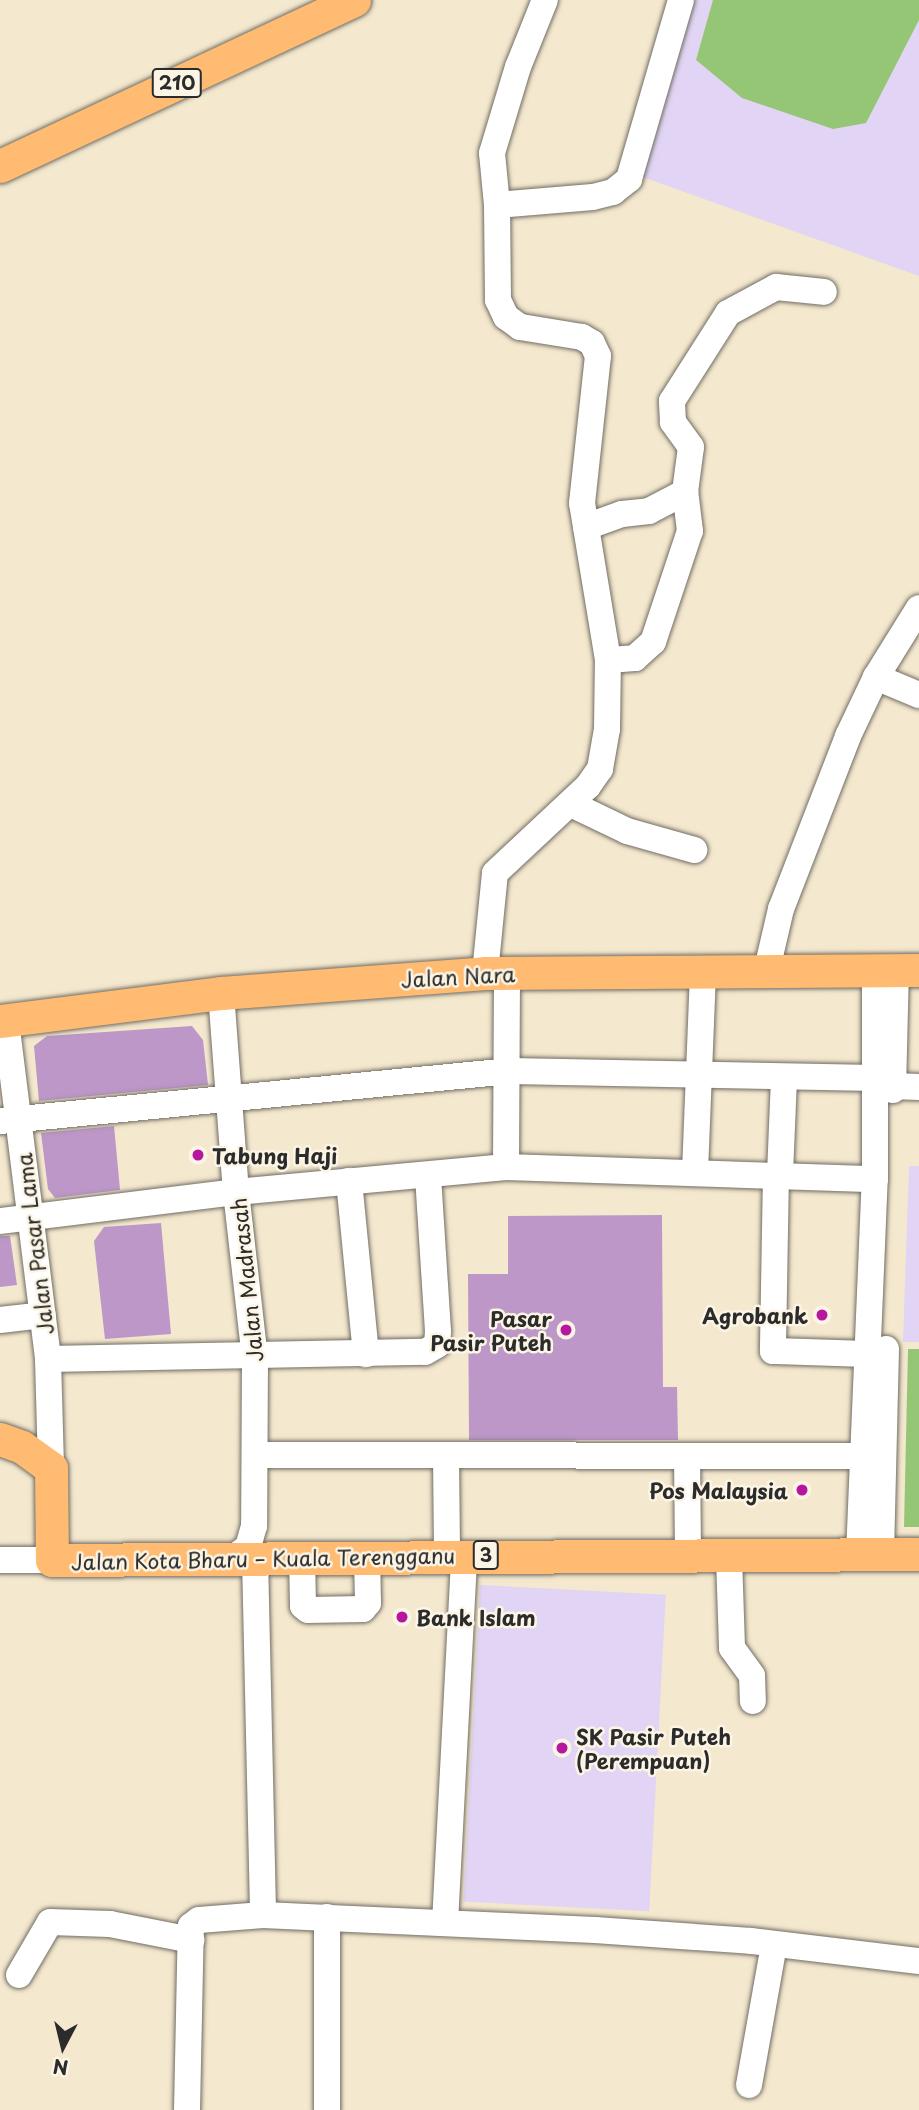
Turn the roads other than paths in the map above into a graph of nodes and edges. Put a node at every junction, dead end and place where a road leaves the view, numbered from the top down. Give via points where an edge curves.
1 (354, 0) edge
2 (545, 0) edge
3 (681, 0) edge
4 (0, 166) edge
5 (497, 205) junction
6 (824, 292) dead end
7 (685, 492) junction
8 (586, 527) junction
9 (919, 608) edge
10 (608, 660) junction
11 (876, 677) junction
12 (919, 695) edge
13 (571, 804) junction
14 (694, 850) dead end
15 (767, 969) junction
16 (702, 970) junction
17 (897, 970) edge
18 (496, 973) junction
19 (221, 993) junction
20 (3, 1021) edge
21 (510, 1072) junction
22 (699, 1075) junction
23 (785, 1077) junction
24 (896, 1084) edge
25 (229, 1098) junction
26 (10, 1120) edge
27 (506, 1167) junction
28 (695, 1172) junction
29 (778, 1173) junction
30 (428, 1175) junction
31 (875, 1179) junction
32 (349, 1181) junction
33 (236, 1192) junction
34 (33, 1218) junction
35 (0, 1221) edge
36 (43, 1315) junction
37 (0, 1320) edge
38 (366, 1354) junction
39 (869, 1354) junction
40 (255, 1358) junction
41 (48, 1359) junction
42 (0, 1439) edge
43 (255, 1455) junction
44 (446, 1455) junction
45 (687, 1456) junction
46 (864, 1456) junction
47 (51, 1468) junction
48 (870, 1554) junction
49 (919, 1554) edge
50 (688, 1555) junction
51 (367, 1556) junction
52 (456, 1556) junction
53 (729, 1557) junction
54 (244, 1558) junction
55 (302, 1558) junction
56 (0, 1560) edge
57 (52, 1560) junction
58 (753, 1701) dead end
59 (263, 1915) junction
60 (327, 1917) junction
61 (444, 1923) junction
62 (191, 1940) junction
63 (774, 1944) junction
64 (919, 1961) edge
65 (19, 1975) dead end
66 (749, 2085) dead end
67 (187, 2110) edge
68 (327, 2110) edge

1 - 4 main road, 210
2 - 5 street via 518,67 492,153
3 - 5 street via 629,179 613,192 593,197
5 - 8 street via 498,300 506,317 520,327 582,337 592,342 598,356 582,483
6 - 7 street via 775,287 728,313 672,401 673,422 691,447
7 - 8 street via 649,511 622,514
7 - 10 street via 690,531 653,642 635,658
8 - 10 street
9 - 11 street
10 - 13 street via 607,729 600,769
11 - 12 street
11 - 15 street via 848,736 781,909
13 - 14 street via 627,831
13 - 18 street via 495,873
15 - 16 main road, Jalan Nara
15 - 17 main road, Jalan Nara
16 - 18 main road, Jalan Nara
16 - 22 street
17 - 24 street
18 - 19 main road, Jalan Nara
18 - 21 street
19 - 20 main road, Jalan Nara
19 - 25 street, Jalan Madrasah
20 - 26 street, Jalan Pasar Lama
21 - 22 street
21 - 25 street
21 - 27 street
22 - 23 street
22 - 28 street
23 - 24 street
23 - 29 street
24 - 31 street
24 - 48 street
25 - 26 street
25 - 33 street, Jalan Madrasah
26 - 34 street, Jalan Pasar Lama
27 - 28 street
27 - 30 street
28 - 29 street
29 - 31 street
29 - 39 street via 773,1351
30 - 32 street
30 - 38 street via 437,1345 425,1352
31 - 39 street
32 - 33 street
32 - 38 street
33 - 34 street
33 - 40 street, Jalan Madrasah
34 - 35 street
34 - 36 street, Jalan Pasar Lama
36 - 37 street
36 - 41 street, Jalan Pasar Lama
38 - 40 street
39 - 46 street
40 - 41 street
40 - 43 street, Jalan Madrasah
41 - 47 street, Jalan Pasar Lama
42 - 47 main road via 22,1447
43 - 44 street
43 - 54 street, Jalan Madrasah via 253,1538
44 - 45 street
44 - 52 street
45 - 46 street
45 - 50 street
46 - 48 street
47 - 57 main road, Jalan Kota Bharu – Kuala Terengganu
48 - 49 main road, Jalan Kota Bharu – Kuala Terengganu / 3
48 - 53 main road, Jalan Kota Bharu – Kuala Terengganu / 3
50 - 52 main road, Jalan Kota Bharu – Kuala Terengganu / 3
50 - 53 main road, Jalan Kota Bharu – Kuala Terengganu / 3
51 - 52 main road, Jalan Kota Bharu – Kuala Terengganu / 3
51 - 55 main road, Jalan Kota Bharu – Kuala Terengganu / 3
51 - 55 street via 368,1602 363,1609 308,1610 303,1606
52 - 61 street
53 - 58 street via 732,1648 752,1676
54 - 55 main road, Jalan Kota Bharu – Kuala Terengganu / 3
54 - 57 main road, Jalan Kota Bharu – Kuala Terengganu / 3
54 - 59 street
56 - 57 street
59 - 60 street
59 - 62 street via 199,1920 191,1926
60 - 61 street
60 - 68 street
61 - 63 street
62 - 65 street via 110,1924 50,1922
62 - 67 street
63 - 64 street
63 - 66 street

